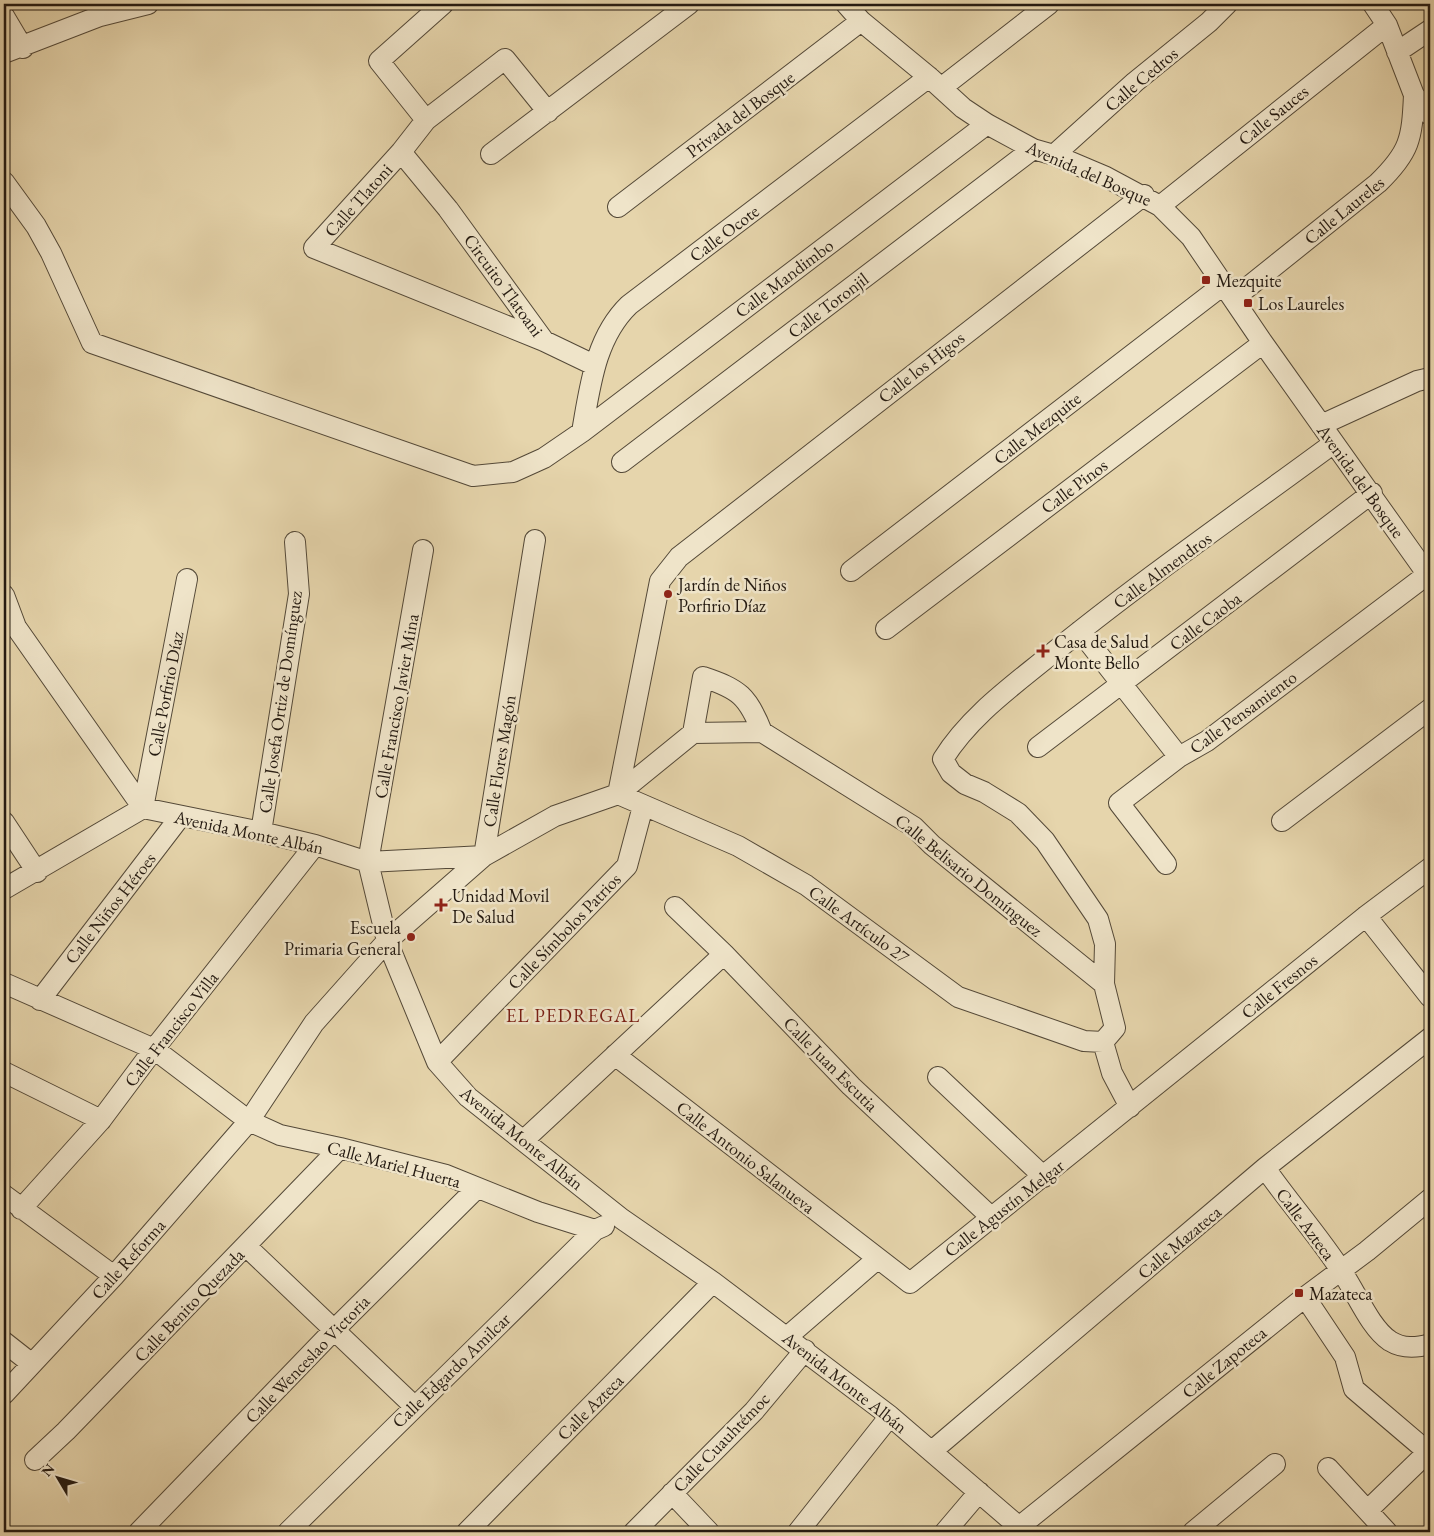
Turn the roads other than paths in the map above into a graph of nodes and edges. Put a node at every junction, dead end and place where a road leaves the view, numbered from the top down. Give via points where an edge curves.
1 (148, 4) edge
2 (444, 4) edge
3 (689, 4) edge
4 (846, 4) edge
5 (1049, 4) edge
6 (1226, 4) edge
7 (1372, 4) edge
8 (4, 16) edge
9 (861, 21) junction
10 (1387, 25) junction
11 (1430, 30) edge
12 (23, 48) junction
13 (1397, 52) junction
14 (4, 53) edge
15 (935, 82) junction
16 (1414, 95) junction
17 (548, 112) junction
18 (1430, 115) edge
19 (426, 120) junction
20 (987, 124) junction
21 (1033, 149) junction
22 (401, 152) junction
23 (490, 154) dead end
24 (1054, 155) junction
25 (4, 182) edge
26 (1152, 200) junction
27 (618, 207) dead end
28 (314, 248) joint
29 (1228, 292) junction
30 (544, 342) junction
31 (1263, 343) junction
32 (594, 365) junction
33 (1430, 378) edge
34 (1321, 425) junction
35 (582, 432) junction
36 (1334, 443) junction
37 (622, 462) dead end
38 (1372, 493) junction
39 (535, 540) dead end
40 (294, 542) dead end
41 (423, 550) dead end
42 (851, 571) dead end
43 (1429, 576) edge
44 (187, 579) dead end
45 (4, 595) edge
46 (886, 629) dead end
47 (1080, 631) junction
48 (23, 635) junction
49 (4, 641) edge
50 (1121, 686) junction
51 (1430, 708) edge
52 (762, 732) junction
53 (693, 733) junction
54 (1038, 748) dead end
55 (1180, 757) junction
56 (618, 794) junction
57 (643, 806) junction
58 (143, 808) junction
59 (180, 817) junction
60 (1282, 821) dead end
61 (4, 822) edge
62 (261, 832) junction
63 (315, 845) junction
64 (484, 856) junction
65 (368, 862) junction
66 (1166, 864) dead end
67 (1430, 868) edge
68 (37, 872) junction
69 (4, 889) edge
70 (675, 907) dead end
71 (1366, 916) junction
72 (387, 941) junction
73 (724, 954) junction
74 (4, 983) edge
75 (1104, 984) junction
76 (1430, 997) edge
77 (40, 1000) junction
78 (1430, 1038) edge
79 (1103, 1042) junction
80 (154, 1049) junction
81 (616, 1054) junction
82 (437, 1062) junction
83 (4, 1072) edge
84 (938, 1077) dead end
85 (1130, 1107) junction
86 (101, 1120) junction
87 (249, 1121) junction
88 (524, 1140) junction
89 (340, 1148) junction
90 (1265, 1168) junction
91 (1044, 1177) junction
92 (476, 1188) junction
93 (4, 1195) edge
94 (1430, 1199) edge
95 (21, 1209) junction
96 (991, 1217) junction
97 (622, 1219) junction
98 (595, 1230) junction
99 (246, 1246) junction
100 (877, 1259) junction
101 (1342, 1271) junction
102 (114, 1276) junction
103 (713, 1282) junction
104 (1305, 1297) junction
105 (334, 1330) junction
106 (787, 1337) junction
107 (4, 1342) edge
108 (1430, 1344) edge
109 (805, 1350) junction
110 (32, 1364) junction
111 (4, 1394) edge
112 (414, 1406) junction
113 (890, 1416) junction
114 (932, 1451) junction
115 (35, 1460) dead end
116 (1275, 1464) dead end
117 (1328, 1468) dead end
118 (980, 1492) junction
119 (672, 1493) junction
120 (1368, 1510) junction
121 (1022, 1530) edge
122 (139, 1532) edge
123 (288, 1532) edge
124 (467, 1532) edge
125 (634, 1532) edge
126 (709, 1532) edge
127 (798, 1532) edge
128 (945, 1532) edge
129 (1193, 1532) edge
130 (1387, 1532) edge

1 - 12 street via 100,16
2 - 19 street via 379,61
3 - 17 street
4 - 9 street, Avenida del Bosque
5 - 15 street, Calle Ocote
6 - 24 street, Calle Cedros
7 - 10 street
8 - 12 street
9 - 15 street, Avenida del Bosque
9 - 27 street, Privada del Bosque
10 - 13 street
10 - 26 street, Calle Sauces
11 - 13 street
12 - 14 street
13 - 16 street
15 - 20 street, Avenida del Bosque via 962,108
15 - 32 street, Calle Ocote via 630,305 615,319
16 - 18 street
16 - 29 street, Calle Laureles via 1412,128 1399,163 1378,183
17 - 19 street, Calle Tlatoni via 505,59
17 - 23 street
19 - 22 street, Calle Tlatoni
20 - 21 street, Avenida del Bosque
20 - 35 street, Calle Mandimbo
21 - 24 street, Avenida del Bosque
21 - 37 street, Calle Toronjil
22 - 28 street, Calle Tlatoni
22 - 30 street, Circuito Tlatoani via 448,209
24 - 26 street, Avenida del Bosque
25 - 35 street, Calle Mandimbo via 51,253 92,342 473,476 512,472 544,458
26 - 29 street, Avenida del Bosque via 1191,237
26 - 56 street, Calle los Higos via 679,556 660,581
28 - 30 street, Circuito Tlatoani
29 - 31 street, Avenida del Bosque
29 - 42 street, Calle Mezquite
30 - 32 street
31 - 34 street, Avenida del Bosque
31 - 46 street, Calle Pinos
32 - 35 street, Calle Ocote
33 - 34 street
34 - 36 street, Avenida del Bosque
36 - 38 street, Avenida del Bosque
36 - 47 street, Calle Almendros
38 - 43 street, Avenida del Bosque
38 - 50 street, Calle Caoba
39 - 64 street, Calle Flores Magón
40 - 62 street, Calle Josefa Ortiz de Domínguez via 299,594
41 - 65 street, Calle Francisco Javier Mina
43 - 55 street, Calle Pensamiento via 1207,741
44 - 58 street, Calle Porfirio Díaz
45 - 48 street via 16,628
47 - 50 street
47 - 75 street, Calle Almendros via 992,702 954,742 943,759 951,773 1018,813 1045,841 1098,919 1106,944
48 - 49 street
48 - 58 street
50 - 54 street, Calle Caoba
50 - 55 street
51 - 60 street
52 - 53 street
52 - 53 street via 753,708 730,686 703,677
52 - 75 street, Calle Belisario Domínguez via 914,827
53 - 56 street
55 - 66 street, Calle Pensamiento via 1119,803
56 - 57 street, Calle Artículo 27
56 - 64 street via 555,816
57 - 79 street, Calle Artículo 27 via 738,846 806,885 958,997 1084,1041
57 - 82 street, Calle Símbolos Patrios via 627,866
58 - 59 street, Avenida Monte Albán
58 - 68 street
59 - 62 street, Avenida Monte Albán
59 - 77 street, Calle Niños Héroes
61 - 68 street
62 - 63 street, Avenida Monte Albán
63 - 65 street, Avenida Monte Albán
63 - 80 street, Calle Francisco Villa
64 - 65 street
64 - 72 street
65 - 72 street, Avenida Monte Albán
67 - 71 street, Calle Fresnos
68 - 69 street
70 - 73 street, Calle Juan Escutia
71 - 76 street
71 - 85 street, Calle Fresnos
72 - 82 street, Avenida Monte Albán
72 - 87 street, Calle Reforma via 314,1023
73 - 81 street
73 - 96 street, Calle Juan Escutia via 851,1086
74 - 77 street, Calle Mariel Huerta
75 - 79 street via 1115,1028
77 - 80 street, Calle Mariel Huerta
78 - 90 street, Calle Mazateca
79 - 85 street via 1112,1073
80 - 86 street, Calle Francisco Villa
80 - 87 street, Calle Mariel Huerta
81 - 88 street
81 - 100 street, Calle Antonio Salanueva
82 - 88 street, Avenida Monte Albán via 468,1097
83 - 86 street
84 - 91 street
85 - 91 street, Calle Agustín Melgar
86 - 95 street, Calle Francisco Villa
87 - 89 street, Calle Mariel Huerta via 280,1135
87 - 102 street, Calle Reforma
88 - 97 street, Avenida Monte Albán
89 - 92 street, Calle Mariel Huerta via 446,1175
89 - 99 street, Calle Benito Quezada
90 - 101 street, Calle Azteca
90 - 114 street, Calle Mazateca
91 - 96 street, Calle Agustín Melgar
92 - 98 street, Calle Mariel Huerta
92 - 105 street, Calle Wenceslao Victoria
93 - 95 street
94 - 101 street, Calle Zapoteca
95 - 102 street
96 - 100 street, Calle Agustín Melgar via 910,1283
97 - 98 street, Calle Edgardo Amilcar
97 - 103 street, Avenida Monte Albán
98 - 112 street, Calle Edgardo Amilcar
99 - 105 street
99 - 115 street, Calle Benito Quezada
100 - 106 street
101 - 104 street, Calle Zapoteca
101 - 108 street, Calle Azteca via 1378,1330 1389,1340 1402,1347
102 - 110 street, Calle Reforma
103 - 106 street, Avenida Monte Albán
103 - 124 street, Calle Azteca
104 - 120 street via 1345,1357 1354,1389 1428,1452
104 - 121 street, Calle Zapoteca
105 - 112 street
105 - 122 street, Calle Wenceslao Victoria
106 - 109 street, Avenida Monte Albán
107 - 110 street
109 - 113 street, Avenida Monte Albán
109 - 119 street, Calle Cuauhtémoc via 754,1411
110 - 111 street, Calle Reforma
112 - 123 street, Calle Edgardo Amilcar
113 - 114 street, Avenida Monte Albán
113 - 127 street
114 - 118 street, Avenida Monte Albán
116 - 129 street
117 - 120 street
118 - 121 street, Avenida Monte Albán
118 - 128 street
119 - 125 street, Calle Cuauhtémoc
119 - 126 street
120 - 130 street

